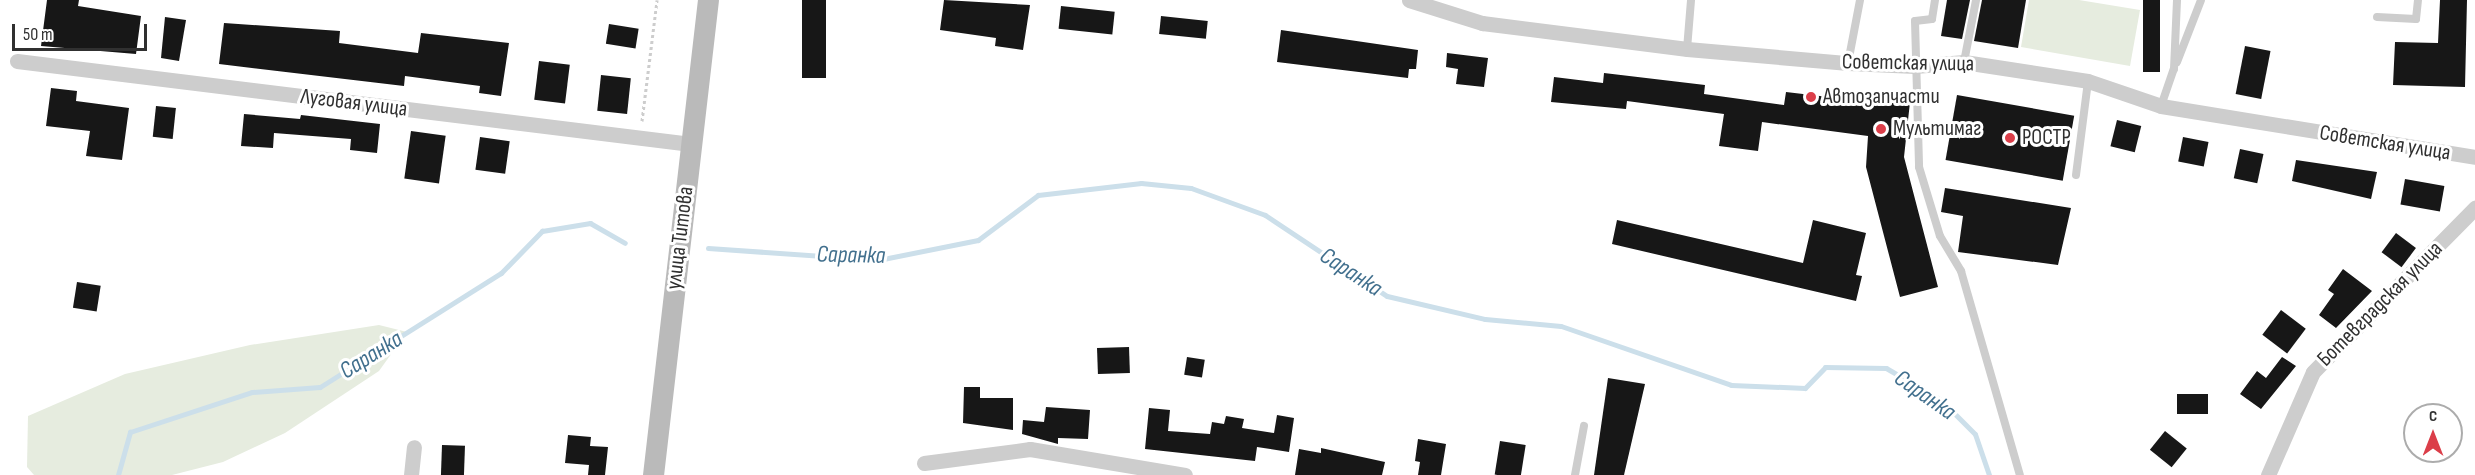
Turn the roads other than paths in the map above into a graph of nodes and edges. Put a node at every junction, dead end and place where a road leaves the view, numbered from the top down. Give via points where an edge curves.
1 (708, 0) edge
2 (1409, 0) edge
3 (1691, 0) edge
4 (1860, 0) edge
5 (1935, 0) edge
6 (1977, 0) edge
7 (2177, 0) edge
8 (2201, 0) edge
9 (2418, 0) edge
10 (2377, 17) dead end
11 (1687, 49) junction
12 (17, 61) dead end
13 (1964, 62) junction
14 (1848, 63) junction
15 (1915, 66) junction
16 (2174, 69) junction
17 (2088, 81) junction
18 (2161, 106) junction
19 (691, 144) junction
20 (2475, 157) edge
21 (2076, 175) dead end
22 (2475, 208) edge
23 (1584, 426) dead end
24 (414, 447) dead end
25 (924, 463) dead end
26 (1163, 473) edge
27 (411, 475) edge
28 (652, 475) edge
29 (1185, 475) edge
30 (1575, 475) edge
31 (2020, 475) edge
32 (2268, 475) edge

1 - 19 main road, улица Титова
2 - 11 street, Советская улица via 1482,22
3 - 11 lane
4 - 14 lane
5 - 15 lane via 1932,19 1915,21
6 - 13 lane
7 - 16 lane
8 - 16 lane
9 - 10 lane via 2416,19
11 - 14 street, Советская улица
12 - 19 street, Луговая улица
13 - 15 street, Советская улица
13 - 17 street, Советская улица
14 - 15 street, Советская улица
15 - 31 lane via 1919,167 1940,236 1961,271
16 - 18 lane
17 - 18 street, Советская улица
17 - 21 lane
18 - 20 street, Советская улица
19 - 28 main road, улица Титова
22 - 32 street, Ботевградская улица via 2313,372
23 - 30 lane
24 - 27 street
25 - 26 street via 1030,449
26 - 29 street

